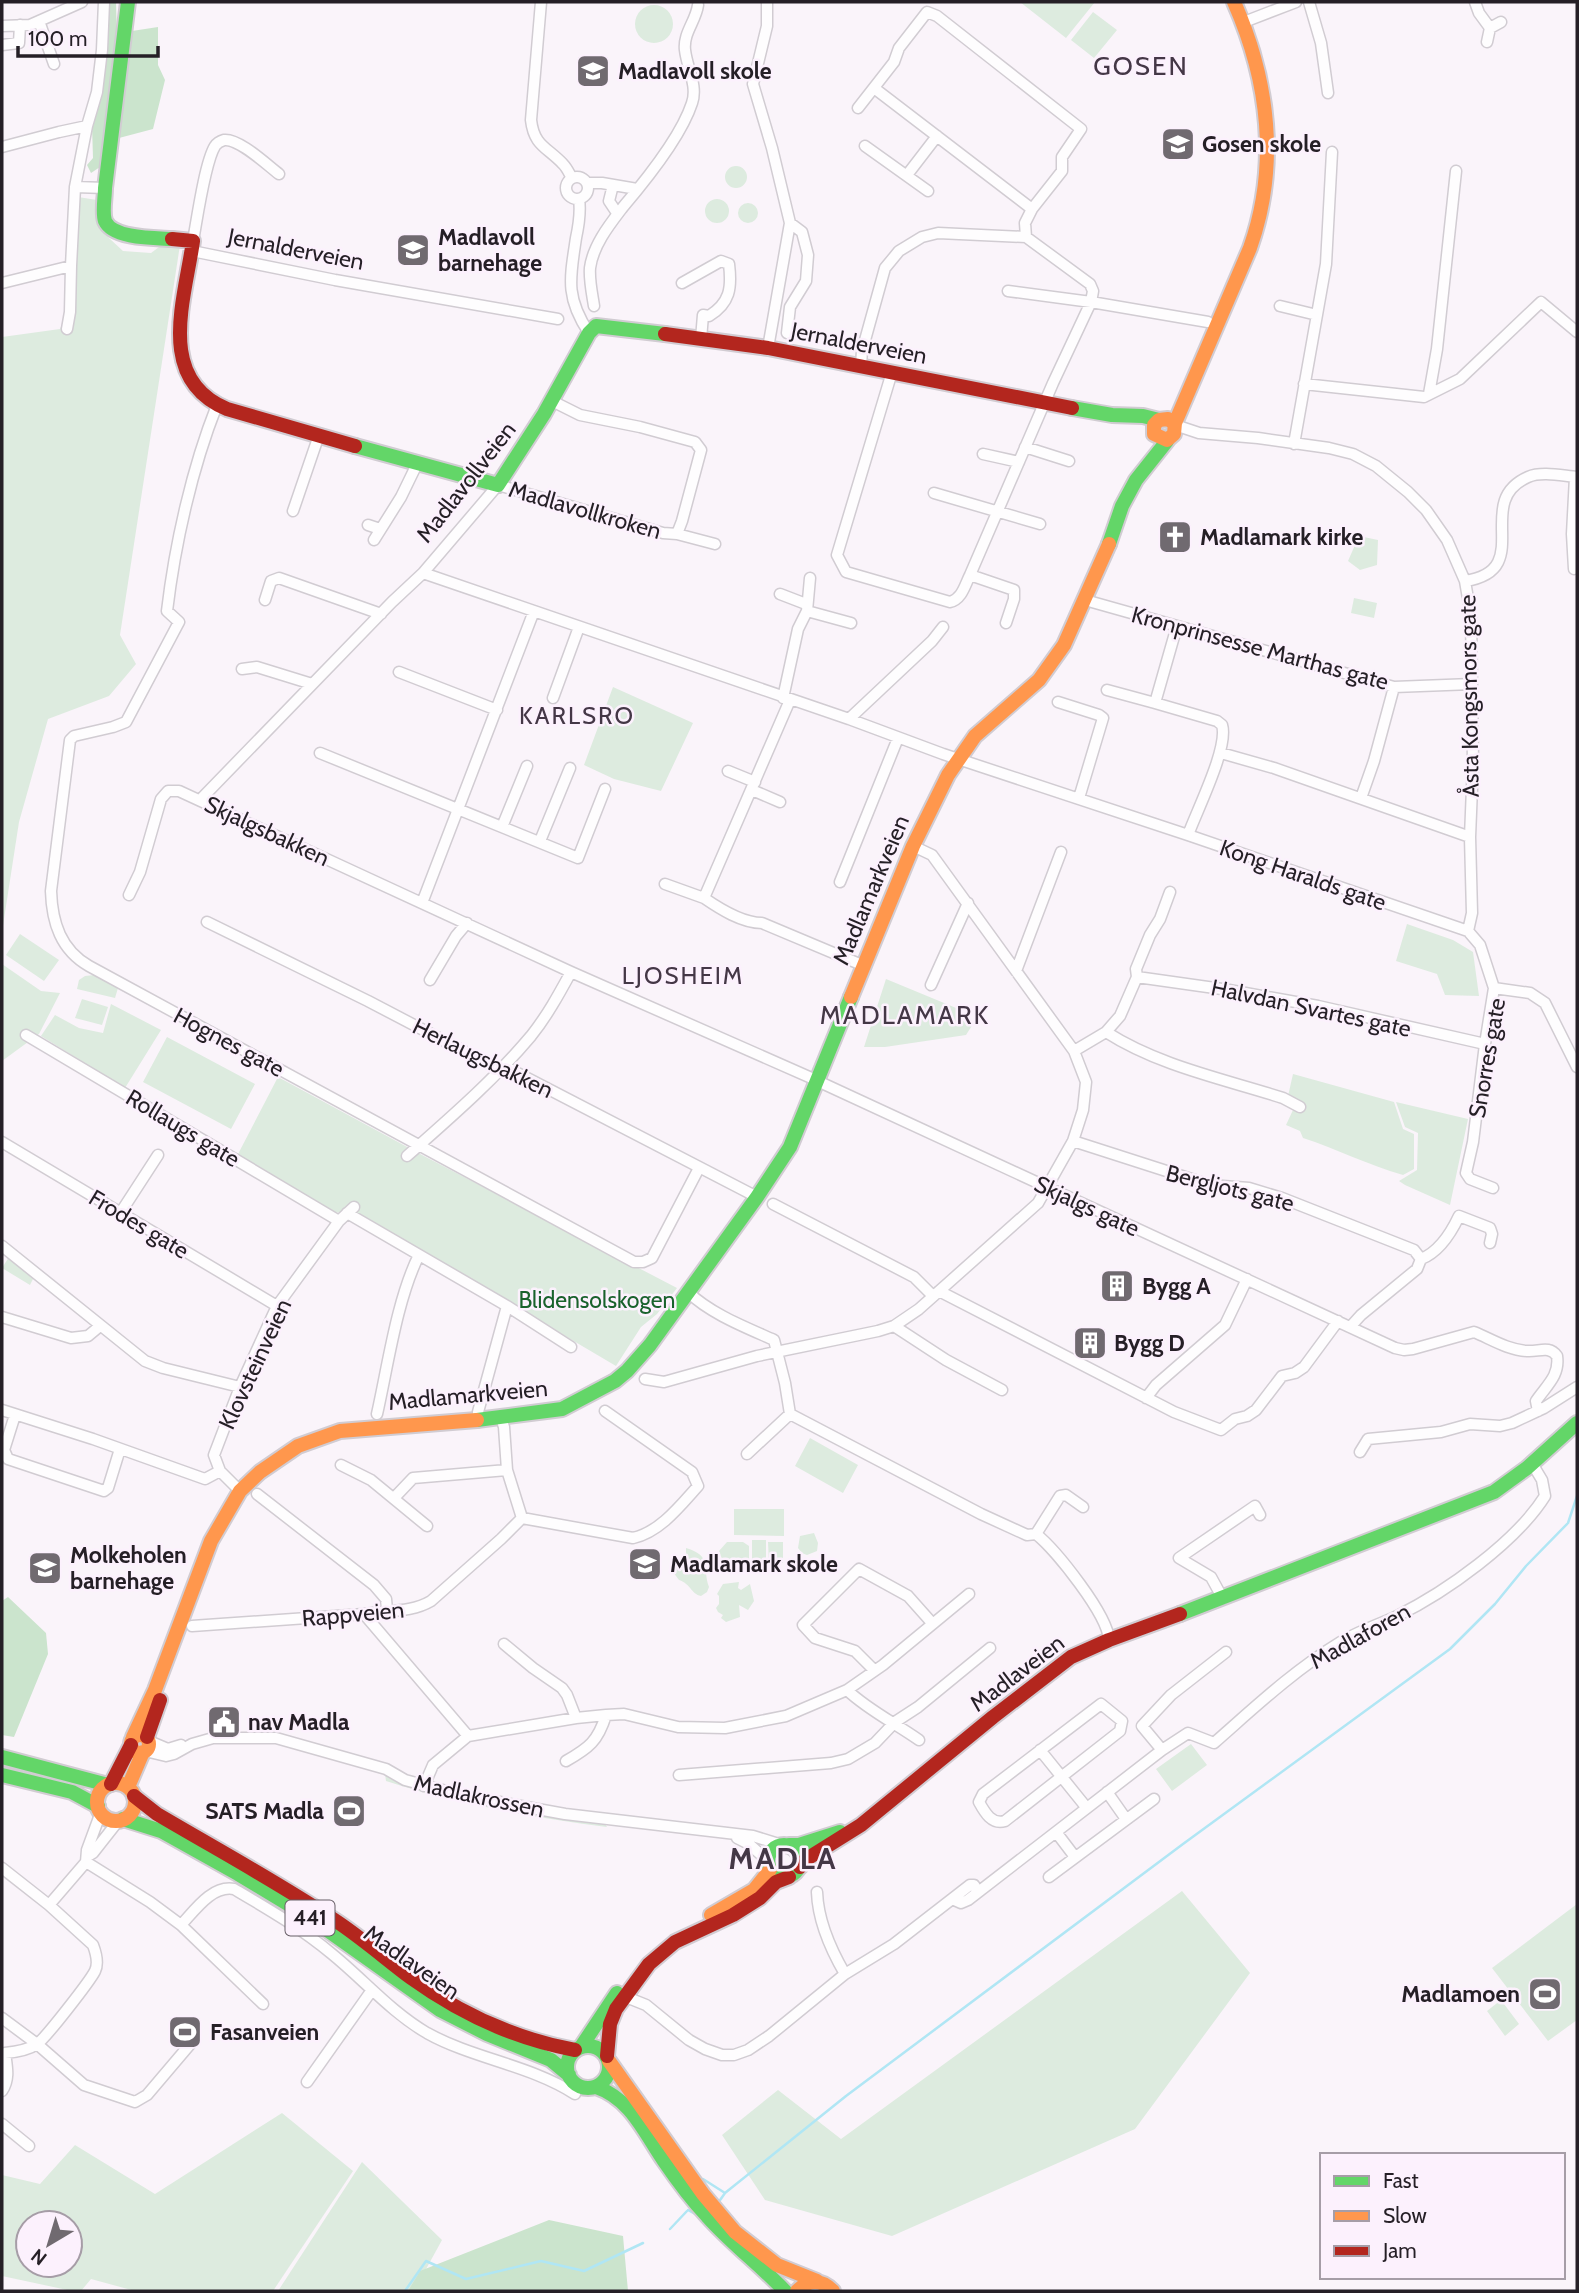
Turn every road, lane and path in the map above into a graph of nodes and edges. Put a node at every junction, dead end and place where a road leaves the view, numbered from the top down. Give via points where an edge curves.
1 (82, 2) edge
2 (104, 2) edge
3 (128, 2) edge
4 (541, 2) edge
5 (767, 2) edge
6 (1234, 2) edge
7 (1296, 2) edge
8 (1309, 2) edge
9 (1475, 2) edge
10 (698, 5) dead end
11 (39, 21) junction
12 (1244, 22) junction
13 (1501, 22) dead end
14 (20, 25) junction
15 (2, 26) edge
16 (1490, 28) junction
17 (1487, 42) dead end
18 (2, 45) edge
19 (54, 64) dead end
20 (874, 88) junction
21 (1328, 93) dead end
22 (858, 108) dead end
23 (87, 127) junction
24 (937, 136) junction
25 (865, 146) dead end
26 (2, 147) edge
27 (1332, 152) dead end
28 (1456, 171) dead end
29 (279, 174) dead end
30 (907, 175) junction
31 (572, 178) junction
32 (587, 183) junction
33 (612, 185) junction
34 (75, 187) junction
35 (105, 188) junction
36 (637, 189) junction
37 (928, 191) dead end
38 (579, 199) junction
39 (1032, 209) junction
40 (617, 212) junction
41 (790, 223) junction
42 (1026, 237) junction
43 (192, 246) junction
44 (71, 265) junction
45 (2, 283) edge
46 (682, 283) dead end
47 (1008, 290) dead end
48 (1091, 302) junction
49 (594, 306) dead end
50 (1280, 306) dead end
51 (1317, 314) junction
52 (558, 318) dead end
53 (1208, 322) dead end
54 (67, 329) dead end
55 (593, 329) junction
56 (1577, 332) edge
57 (787, 334) dead end
58 (701, 339) junction
59 (768, 348) junction
60 (861, 365) junction
61 (892, 372) junction
62 (1304, 384) junction
63 (1429, 394) junction
64 (552, 401) junction
65 (1044, 403) junction
66 (217, 405) junction
67 (1165, 429) junction
68 (319, 435) junction
69 (1294, 444) junction
70 (1026, 447) junction
71 (983, 454) dead end
72 (1069, 461) dead end
73 (418, 462) junction
74 (1019, 462) junction
75 (1576, 477) edge
76 (498, 485) junction
77 (934, 493) dead end
78 (293, 510) dead end
79 (998, 511) junction
80 (1040, 524) dead end
81 (368, 525) dead end
82 (380, 529) junction
83 (677, 534) junction
84 (374, 540) dead end
85 (715, 544) dead end
86 (1573, 569) dead end
87 (423, 573) junction
88 (970, 575) junction
89 (810, 578) dead end
90 (1465, 581) junction
91 (780, 594) dead end
92 (265, 600) dead end
93 (1087, 605) junction
94 (807, 608) junction
95 (534, 611) junction
96 (381, 614) junction
97 (850, 623) dead end
98 (1006, 623) dead end
99 (943, 626) dead end
100 (1177, 626) junction
101 (579, 627) junction
102 (242, 669) dead end
103 (400, 672) dead end
104 (312, 684) junction
105 (1472, 684) junction
106 (1394, 687) junction
107 (1107, 690) dead end
108 (553, 698) dead end
109 (787, 699) junction
110 (1058, 702) dead end
111 (1155, 703) junction
112 (496, 710) junction
113 (849, 719) junction
114 (898, 738) junction
115 (320, 753) dead end
116 (1221, 753) junction
117 (958, 759) junction
118 (527, 766) dead end
119 (570, 768) dead end
120 (728, 771) dead end
121 (753, 786) junction
122 (605, 789) dead end
123 (1079, 798) junction
124 (1361, 798) junction
125 (200, 800) junction
126 (780, 802) dead end
127 (458, 808) junction
128 (502, 827) junction
129 (1188, 835) junction
130 (1470, 837) junction
131 (540, 841) junction
132 (913, 846) junction
133 (1061, 852) dead end
134 (841, 882) dead end
135 (665, 884) dead end
136 (1170, 892) dead end
137 (129, 895) dead end
138 (704, 898) junction
139 (422, 903) junction
140 (968, 903) junction
141 (207, 922) dead end
142 (467, 923) junction
143 (1468, 931) junction
144 (862, 965) junction
145 (1016, 971) junction
146 (571, 972) junction
147 (1136, 976) junction
148 (429, 980) dead end
149 (931, 985) dead end
150 (1494, 988) junction
151 (1106, 1032) junction
152 (26, 1035) dead end
153 (1485, 1044) junction
154 (1074, 1051) junction
155 (502, 1068) junction
156 (1577, 1068) edge
157 (820, 1082) junction
158 (1300, 1107) dead end
159 (1073, 1141) junction
160 (2, 1142) edge
161 (419, 1145) junction
162 (158, 1155) dead end
163 (407, 1156) dead end
164 (699, 1168) junction
165 (1048, 1187) junction
166 (1493, 1188) dead end
167 (757, 1197) junction
168 (773, 1204) dead end
169 (121, 1212) junction
170 (339, 1222) junction
171 (1490, 1243) dead end
172 (2, 1246) edge
173 (419, 1255) junction
174 (1421, 1259) junction
175 (1247, 1279) junction
176 (688, 1292) junction
177 (936, 1294) junction
178 (276, 1306) junction
179 (507, 1306) junction
180 (2, 1317) edge
181 (1338, 1321) junction
182 (100, 1326) junction
183 (894, 1326) junction
184 (1351, 1326) junction
185 (571, 1347) dead end
186 (778, 1352) junction
187 (645, 1379) dead end
188 (240, 1387) junction
189 (1577, 1387) edge
190 (1002, 1391) dead end
191 (1146, 1398) junction
192 (2, 1410) edge
193 (605, 1411) dead end
194 (1538, 1411) junction
195 (478, 1412) dead end
196 (377, 1414) dead end
197 (790, 1414) junction
198 (15, 1415) junction
199 (501, 1418) junction
200 (1577, 1423) edge
201 (120, 1449) junction
202 (1360, 1452) dead end
203 (747, 1454) dead end
204 (341, 1465) dead end
205 (1533, 1465) junction
206 (507, 1470) junction
207 (220, 1471) junction
208 (240, 1491) junction
209 (257, 1494) dead end
210 (394, 1498) junction
211 (1083, 1507) dead end
212 (1260, 1515) dead end
213 (522, 1518) junction
214 (427, 1526) dead end
215 (1036, 1534) junction
216 (969, 1594) dead end
217 (1223, 1599) junction
218 (387, 1610) junction
219 (364, 1614) junction
220 (932, 1623) junction
221 (186, 1625) junction
222 (1109, 1640) junction
223 (504, 1644) dead end
224 (990, 1648) dead end
225 (1226, 1652) dead end
226 (874, 1670) junction
227 (847, 1690) junction
228 (606, 1715) junction
229 (576, 1718) junction
230 (895, 1723) junction
231 (468, 1737) junction
232 (919, 1740) dead end
233 (141, 1744) junction
234 (1040, 1750) junction
235 (1162, 1750) junction
236 (2, 1758) edge
237 (566, 1760) dead end
238 (2, 1774) edge
239 (679, 1776) dead end
240 (1061, 1776) junction
241 (110, 1784) junction
242 (424, 1786) junction
243 (131, 1792) junction
244 (1107, 1792) junction
245 (1154, 1799) dead end
246 (1086, 1807) junction
247 (99, 1809) junction
248 (1126, 1819) junction
249 (121, 1820) junction
250 (861, 1825) junction
251 (1056, 1832) junction
252 (730, 1834) junction
253 (785, 1845) junction
254 (1075, 1857) junction
255 (87, 1859) junction
256 (769, 1865) junction
257 (2, 1868) edge
258 (794, 1872) junction
259 (1049, 1877) dead end
260 (817, 1892) dead end
261 (49, 1905) junction
262 (181, 1925) junction
263 (845, 1974) junction
264 (636, 1979) junction
265 (372, 1990) junction
266 (626, 1997) junction
267 (263, 2004) dead end
268 (646, 2005) junction
269 (2, 2018) edge
270 (192, 2042) dead end
271 (37, 2044) junction
272 (578, 2048) junction
273 (4, 2053) edge
274 (608, 2059) junction
275 (569, 2075) junction
276 (307, 2082) dead end
277 (596, 2087) junction
278 (2, 2091) edge
279 (575, 2094) dead end
280 (2, 2124) edge
281 (651, 2130) junction
282 (29, 2146) dead end
283 (740, 2242) junction
284 (817, 2281) junction
285 (785, 2291) edge
286 (797, 2291) edge
287 (833, 2291) edge

1 - 11 street
2 - 23 street via 97,92
3 - 35 main road
4 - 31 street via 532,131
5 - 41 street via 767,26 753,84
6 - 12 main road, Madlamarkveien
7 - 12 street
8 - 21 street
9 - 16 street
10 - 36 street via 684,49 694,89 692,102 670,144
11 - 14 street
11 - 19 street
12 - 67 main road, Madlamarkveien via 1258,66 1268,127 1261,210 1181,413
13 - 16 street
14 - 15 street
14 - 18 street via 19,43
16 - 17 street
20 - 22 street
20 - 24 street
20 - 39 street via 899,48 930,12 1081,129 1062,157 1062,170
23 - 26 street
23 - 34 street
24 - 30 street
24 - 39 street
25 - 30 street
27 - 51 street via 1326,264
28 - 63 street
29 - 43 street, Jernalderveien via 240,144 220,141 209,163
30 - 37 street
31 - 32 street
31 - 38 street via 566,189 569,196
32 - 33 street
32 - 38 street via 587,193
33 - 36 street
33 - 40 street via 609,201
34 - 35 street
34 - 44 street
35 - 43 main road via 104,219 115,232
36 - 40 street
38 - 55 street via 570,287 578,316
39 - 42 street via 1025,223
40 - 49 street via 592,260
41 - 57 street via 802,232 808,255 806,281 790,307
41 - 59 street
42 - 48 street via 1090,284
42 - 60 street via 939,233 905,246 885,268
43 - 52 street, Jernalderveien via 317,276
43 - 66 main road via 178,331 180,356 193,384
44 - 45 street
44 - 54 street
46 - 58 street via 721,261 729,264 725,303 703,316
47 - 48 street
48 - 53 street
48 - 65 street
50 - 51 street
51 - 62 street
55 - 58 main road, Jernalderveien
55 - 64 main road, Madlavollveien
56 - 63 street via 1544,303 1538,303 1460,379
58 - 59 main road, Jernalderveien
59 - 60 main road, Jernalderveien
60 - 61 main road, Jernalderveien
61 - 65 main road, Jernalderveien
61 - 88 street via 836,555 846,572 950,602 959,598
62 - 63 street via 1417,398
62 - 69 street
64 - 76 main road, Madlavollveien
64 - 83 street, Madlavollkroken via 580,415 695,442 701,450
65 - 67 main road, Jernalderveien via 1143,416
65 - 70 street
66 - 68 main road
66 - 161 street, Hognes gate via 206,431 173,564 167,611 179,622 126,722 71,739 52,906 73,956
67 - 69 street, Åsta Kongsmors gate
67 - 93 main road, Madlamarkveien via 1115,504 1098,550
68 - 73 main road
68 - 78 street
69 - 90 street, Åsta Kongsmors gate via 1353,454 1387,475 1438,526
70 - 72 street
70 - 74 street
71 - 74 street
73 - 76 main road
73 - 82 street
74 - 79 street
75 - 86 street
75 - 90 street via 1527,477 1509,492 1501,508 1500,558 1490,573
76 - 83 street, Madlavollkroken
76 - 87 street, Madlavollveien
77 - 79 street
79 - 80 street
79 - 88 street
81 - 82 street
82 - 84 street
83 - 85 street
87 - 95 street, Kong Haralds gate
87 - 96 street, Madlavollveien
88 - 98 street via 1014,590
89 - 94 street
90 - 105 street, Åsta Kongsmors gate via 1471,616
91 - 94 street
92 - 96 street via 271,582 279,578
93 - 100 street, Kronprinsesse Marthas gate
93 - 117 main road, Madlamarkveien via 1039,680 975,736
94 - 97 street
94 - 109 street via 798,629
95 - 101 street, Kong Haralds gate
95 - 112 street
96 - 104 street, Madlavollveien
99 - 113 street
100 - 106 street, Kronprinsesse Marthas gate
100 - 111 street
101 - 108 street
101 - 109 street, Kong Haralds gate
102 - 104 street via 257,667
103 - 112 street
104 - 125 street, Madlavollveien
105 - 106 street, Kronprinsesse Marthas gate
105 - 130 street, Åsta Kongsmors gate
106 - 124 street
107 - 111 street
109 - 113 street, Kong Haralds gate
109 - 121 street
110 - 123 street via 1103,718
111 - 116 street via 1217,721 1224,732
112 - 127 street
113 - 114 street, Kong Haralds gate
114 - 117 street, Kong Haralds gate
114 - 134 street
115 - 127 street
116 - 124 street
116 - 129 street
117 - 123 street, Kong Haralds gate
117 - 132 main road, Madlamarkveien
118 - 128 street
119 - 131 street
120 - 121 street
121 - 126 street
121 - 138 street
122 - 131 street via 578,858
123 - 129 street, Kong Haralds gate
124 - 130 street
125 - 137 street, Skjalgsbakken via 174,790 163,795 141,872
125 - 139 street, Skjalgsbakken
127 - 128 street
127 - 139 street
128 - 131 street
129 - 143 street, Kong Haralds gate
130 - 143 street, Åsta Kongsmors gate via 1472,913
132 - 140 street via 932,855
132 - 144 main road, Madlamarkveien
133 - 145 street
135 - 138 street
136 - 147 street
138 - 144 street
139 - 142 street, Skjalgsbakken
140 - 145 street
140 - 149 street
141 - 155 street, Herlaugsbakken
142 - 146 street, Skjalgsbakken
142 - 148 street
143 - 150 street via 1480,945
144 - 157 main road, Madlamarkveien
145 - 154 street
146 - 155 street via 532,1034
146 - 157 street, Skjalgsbakken
147 - 151 street via 1121,1016
147 - 153 street, Halvdan Svartes gate via 1318,1006
150 - 153 street, Snorres gate
150 - 156 street, Snorres gate via 1530,993 1545,1003
151 - 154 street
151 - 158 street via 1161,1059
152 - 170 street, Rollaugs gate
153 - 166 street, Snorres gate via 1466,1173
154 - 159 street via 1086,1082
155 - 161 street
155 - 164 street, Herlaugsbakken
157 - 165 street, Skjalgs gate
157 - 167 main road, Madlamarkveien via 790,1147
159 - 165 street
159 - 174 street, Bergljots gate via 1210,1185 1249,1188 1282,1198 1401,1244
160 - 169 street, Frodes gate
161 - 163 street
161 - 164 street, Hognes gate via 634,1262 652,1258
162 - 169 street
164 - 167 street, Herlaugsbakken
165 - 175 street, Skjalgs gate
165 - 177 street via 1038,1203
167 - 176 main road, Madlamarkveien
168 - 177 street via 906,1273
169 - 178 street, Frodes gate
170 - 173 street, Klovsteinveien via 351,1210
170 - 178 street, Klovsteinveien
171 - 174 street via 1490,1228 1459,1216 1447,1238
172 - 182 street
173 - 179 street
173 - 196 street via 410,1272
174 - 184 street via 1412,1274
175 - 181 street, Skjalgs gate
175 - 191 street via 1224,1325
176 - 186 street via 774,1340
176 - 199 main road, Madlamarkveien via 650,1345 615,1381 562,1409
177 - 183 street
177 - 191 street
178 - 188 street, Klovsteinveien
179 - 185 street
179 - 195 street
180 - 182 street via 71,1338 88,1336
181 - 184 street, Skjalgs gate
181 - 191 street via 1304,1367 1282,1376 1252,1414 1221,1430
182 - 188 street via 153,1365
183 - 186 street
183 - 190 street
184 - 194 street, Skjalgs gate via 1404,1350 1474,1332 1507,1347 1555,1352 1554,1377 1536,1401
186 - 187 street via 664,1382
186 - 197 street
188 - 207 street, Klovsteinveien via 214,1455
189 - 194 street
192 - 198 street
193 - 213 street via 692,1472 698,1486 654,1530 633,1538
194 - 202 street via 1500,1426 1470,1424 1441,1432 1368,1439
197 - 203 street
197 - 215 street via 981,1514 1027,1535
198 - 201 street
198 - 201 street via 4,1450 8,1458 104,1491
199 - 206 street
199 - 208 main road, Madlamarkveien via 340,1431 298,1446
200 - 205 main road, Madlaveien
201 - 207 street via 205,1479
204 - 210 street
205 - 217 main road, Madlaveien via 1494,1492
205 - 235 street, Madlaforen via 1545,1496 1537,1509 1457,1580 1311,1661 1213,1743 1188,1733
206 - 210 street via 413,1478
206 - 213 street
207 - 208 street
208 - 221 main road, Madlamarkveien via 211,1541
209 - 218 street via 374,1585 386,1599
210 - 214 street
211 - 215 street via 1060,1496
212 - 217 street via 1255,1506 1180,1558 1211,1577
213 - 218 street, Rappveien via 431,1601 412,1609
215 - 222 street via 1052,1546 1100,1614
216 - 220 street
217 - 222 main road, Madlaveien
218 - 219 street, Rappveien
219 - 221 street, Rappveien
219 - 231 street
220 - 226 street
220 - 226 street via 908,1597 859,1569 803,1625 820,1641 855,1651
221 - 233 main road, Madlamarkveien via 175,1635 136,1727
222 - 250 main road, Madlaveien via 1071,1657
223 - 229 street via 562,1688
224 - 230 street
225 - 235 street via 1171,1695 1142,1726
226 - 227 street
227 - 228 street via 786,1716 725,1728 678,1727 624,1714
227 - 230 street
228 - 229 street
228 - 237 street via 596,1741
229 - 231 street
230 - 232 street
230 - 239 street via 875,1743 839,1761
231 - 242 street via 433,1765
233 - 241 main road, Madlamarkveien
233 - 242 street, Madlakrossen via 166,1756 213,1738 276,1738 386,1769
233 - 243 main road, Madlamarkveien
234 - 240 street
234 - 240 street via 1101,1704 1122,1721 1120,1731
234 - 240 street via 983,1794 979,1802 991,1820 1004,1821
235 - 244 street, Madlaforen
236 - 241 main road, 441
238 - 247 main road, 441 via 65,1790
240 - 246 street
241 - 243 main road, 441 via 119,1783
241 - 247 main road via 98,1796
242 - 252 street, Madlakrossen via 565,1814
243 - 249 main road via 134,1807
243 - 272 main road, Madlaveien / 441 via 157,1814 336,1921 451,2003 517,2035 551,2046
244 - 246 street, Madlaforen
244 - 248 street
245 - 248 street
246 - 251 street, Madlaforen
247 - 249 main road, 441 via 110,1819
247 - 255 street
248 - 254 street
249 - 255 street
249 - 275 main road, Madlaveien / 441 via 161,1831 238,1874 306,1915 440,2010 551,2060
250 - 253 main road, Madlaveien via 799,1845
250 - 258 main road, Madlaveien via 805,1860
251 - 254 street
251 - 263 street, Madlaforen via 964,1903 952,1899 894,1944
252 - 253 street, Madlakrossen
252 - 256 street, Madlakrossen via 749,1844
253 - 256 main road via 772,1850
253 - 258 main road via 800,1854
254 - 259 street
255 - 261 street
255 - 262 street
256 - 258 main road via 779,1877
256 - 272 main road via 754,1890 650,1950
257 - 261 street
258 - 264 main road, Madlaveien via 733,1915 675,1942
260 - 263 street via 832,1952
261 - 271 street via 93,1945 97,1965
262 - 265 street via 215,1893 225,1887 234,1889 300,1928
262 - 267 street
263 - 268 street via 769,2036 734,2055 722,2055 689,2040
264 - 266 main road, Madlaveien
264 - 268 street
265 - 276 street
265 - 279 street via 427,2033 545,2077
266 - 268 street
266 - 274 main road, Madlaveien via 610,2024
269 - 271 street
270 - 271 street via 147,2095 135,2102 84,2085
271 - 273 street
272 - 274 main road, 441 via 592,2046
272 - 275 main road via 567,2064
273 - 278 street via 8,2075
274 - 277 main road via 606,2079
274 - 281 main road, 441
275 - 277 main road, 441 via 577,2085
277 - 281 main road, 441 via 621,2099
280 - 282 street
281 - 283 main road, 441 via 685,2190
283 - 284 main road, 441
283 - 285 main road, 441
284 - 286 main road
284 - 287 main road, 441

